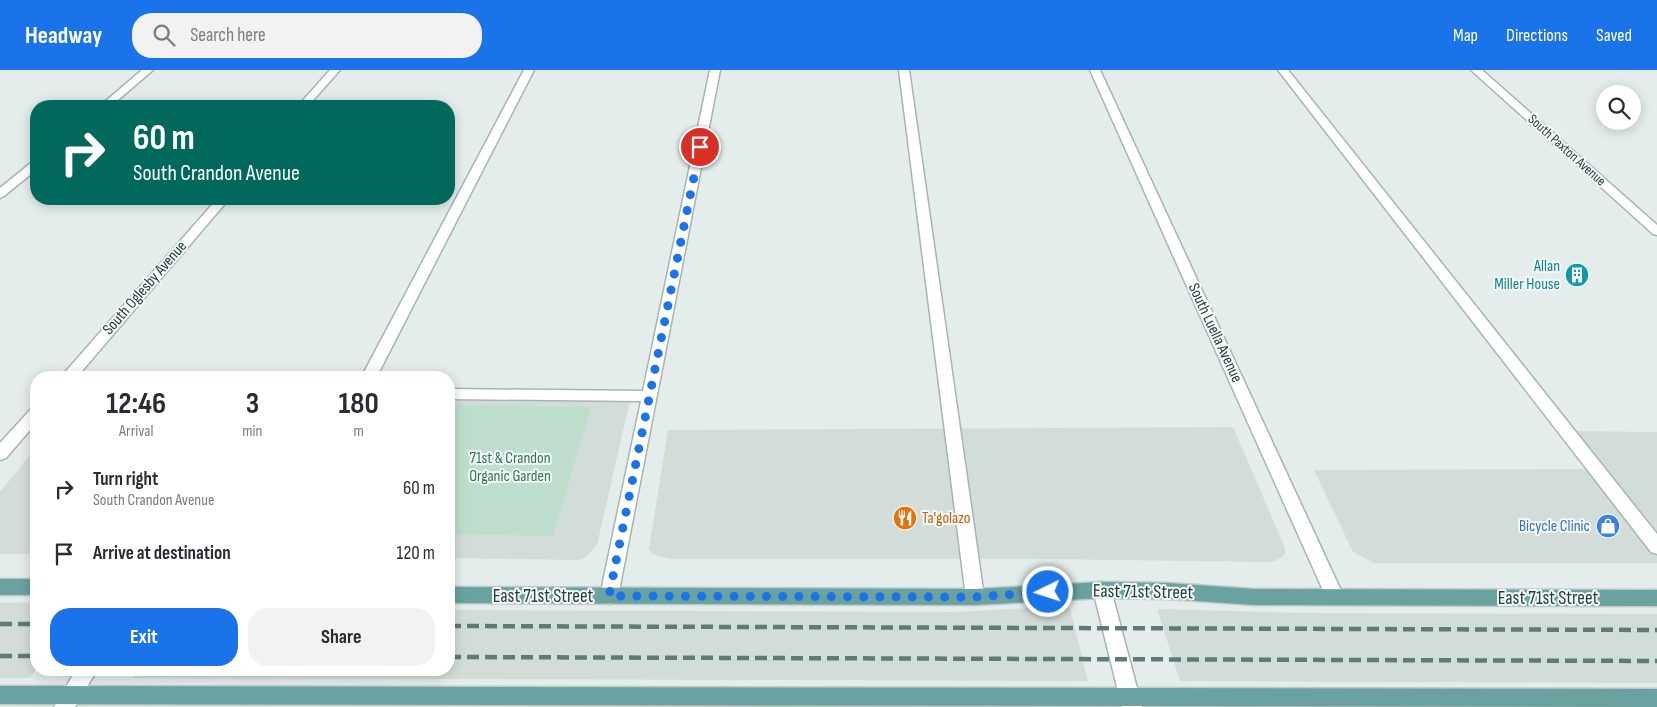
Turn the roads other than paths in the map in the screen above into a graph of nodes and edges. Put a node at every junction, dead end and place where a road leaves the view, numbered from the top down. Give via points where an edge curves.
1 (148, 70) edge
2 (335, 70) edge
3 (529, 70) edge
4 (715, 70) edge
5 (904, 70) edge
6 (1095, 70) edge
7 (1283, 70) edge
8 (1476, 70) edge
9 (112, 100) edge
10 (308, 100) edge
11 (30, 169) edge
12 (0, 194) edge
13 (217, 205) edge
14 (1657, 231) edge
15 (73, 371) edge
16 (372, 371) edge
17 (455, 394) edge
18 (650, 396) junction
19 (30, 420) edge
20 (0, 454) edge
21 (1657, 547) edge
22 (0, 587) edge
23 (30, 587) edge
24 (1102, 590) junction
25 (455, 596) edge
26 (609, 596) junction
27 (975, 597) junction
28 (1336, 597) junction
29 (1657, 598) edge
30 (83, 676) edge
31 (0, 695) edge
32 (1657, 698) edge
33 (67, 701) edge
34 (1131, 702) edge

1 - 9 street
2 - 10 street
3 - 16 street
4 - 18 street
5 - 27 street
6 - 28 street, South Luella Avenue
7 - 21 street
8 - 14 street, South Paxton Avenue
11 - 12 street
13 - 15 street, South Oglesby Avenue
17 - 18 street
18 - 26 street
19 - 20 street
22 - 23 main road
24 - 27 main road, East 71st Street
24 - 28 main road, East 71st Street
24 - 34 street
25 - 26 main road, East 71st Street
26 - 27 main road, East 71st Street
28 - 29 main road, East 71st Street
30 - 33 street
31 - 33 main road
32 - 34 main road
33 - 34 main road via 1068,696

